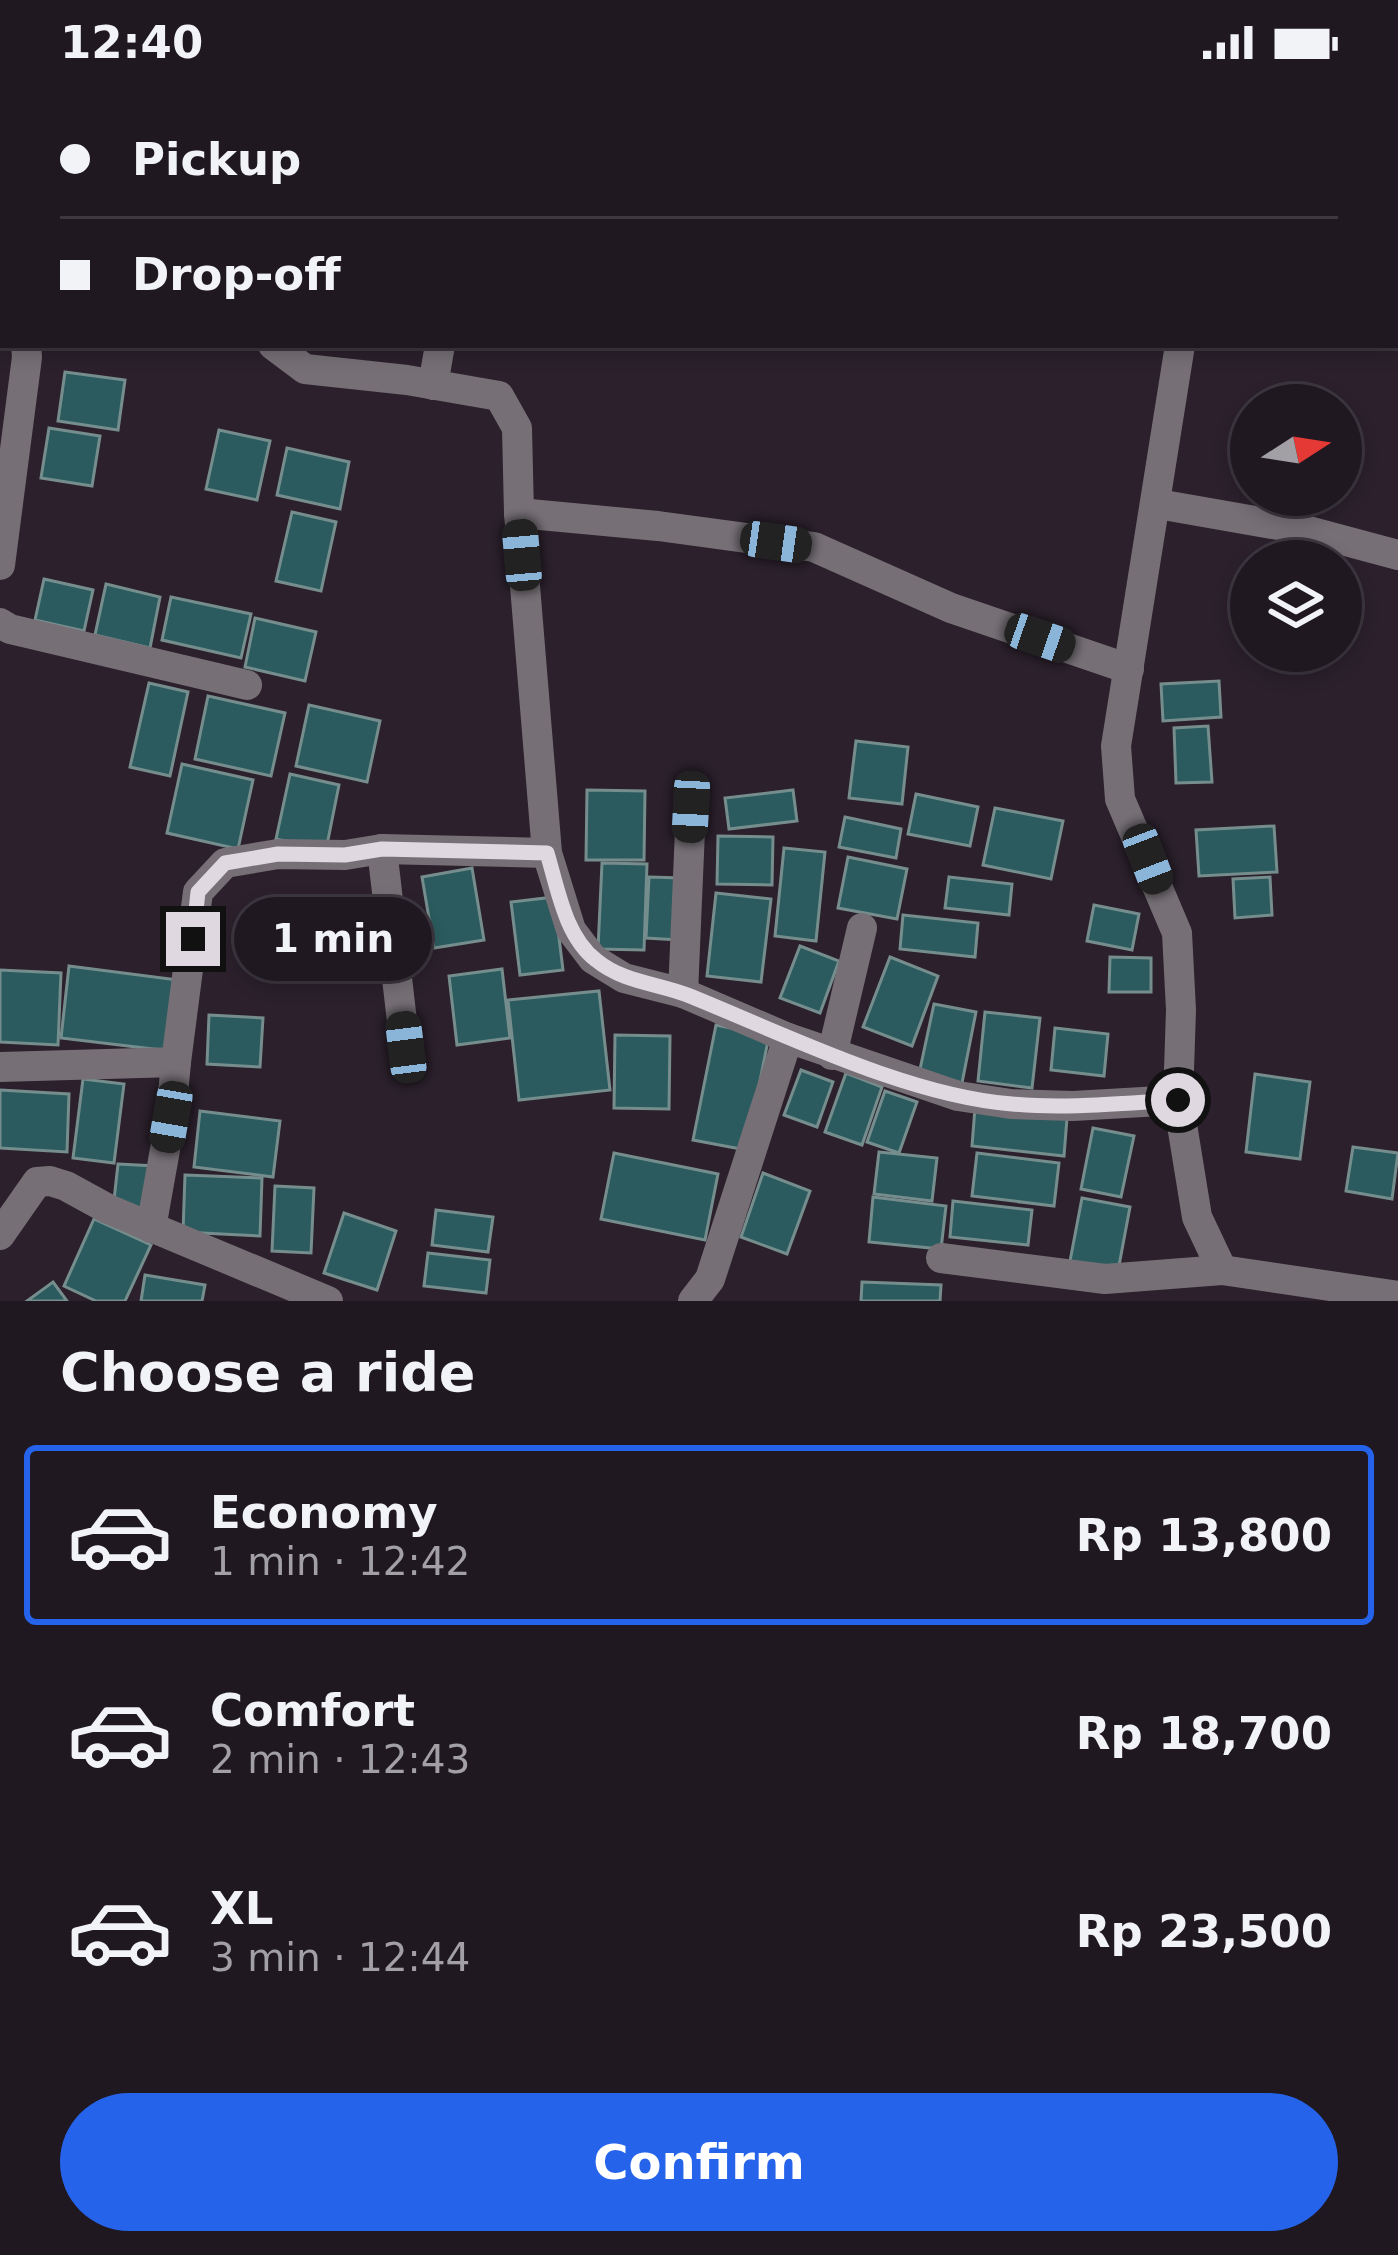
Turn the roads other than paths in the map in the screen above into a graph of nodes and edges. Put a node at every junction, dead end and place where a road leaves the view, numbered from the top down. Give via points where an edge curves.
1 (25, 348) edge
2 (278, 348) edge
3 (439, 348) edge
4 (1179, 348) edge
5 (433, 385) junction
6 (8, 412) edge
7 (1158, 504) junction
8 (519, 513) junction
9 (1398, 555) edge
10 (0, 565) edge
11 (0, 623) edge
12 (1129, 669) junction
13 (247, 685) dead end
14 (691, 807) dead end
15 (382, 849) junction
16 (547, 853) junction
17 (862, 928) dead end
18 (683, 993) junction
19 (788, 1038) junction
20 (406, 1047) dead end
21 (832, 1054) junction
22 (176, 1062) junction
23 (0, 1067) edge
24 (1178, 1100) junction
25 (151, 1228) junction
26 (0, 1235) edge
27 (941, 1258) dead end
28 (1222, 1270) junction
29 (1102, 1290) edge
30 (1376, 1296) edge
31 (328, 1301) edge
32 (693, 1301) edge

1 - 6 street
2 - 5 street via 305,369
3 - 5 street
4 - 7 street
5 - 8 street via 499,396 509,410 517,428
6 - 10 street
7 - 9 street
7 - 12 street
8 - 12 street via 814,547 951,608
8 - 16 street
11 - 13 street
12 - 24 street via 1116,746 1120,799 1177,933
14 - 18 street
15 - 16 street
15 - 20 street
15 - 22 street via 256,856 225,863 212,876 198,892
16 - 18 street via 571,930 593,958 624,978
17 - 21 street
18 - 19 street
19 - 21 street
19 - 32 street via 710,1279
21 - 24 street via 958,1096 1011,1104
22 - 23 street
22 - 25 street
24 - 28 street via 1197,1217
25 - 26 street via 50,1181 37,1182
25 - 31 street
27 - 29 street
28 - 29 street
28 - 30 street

